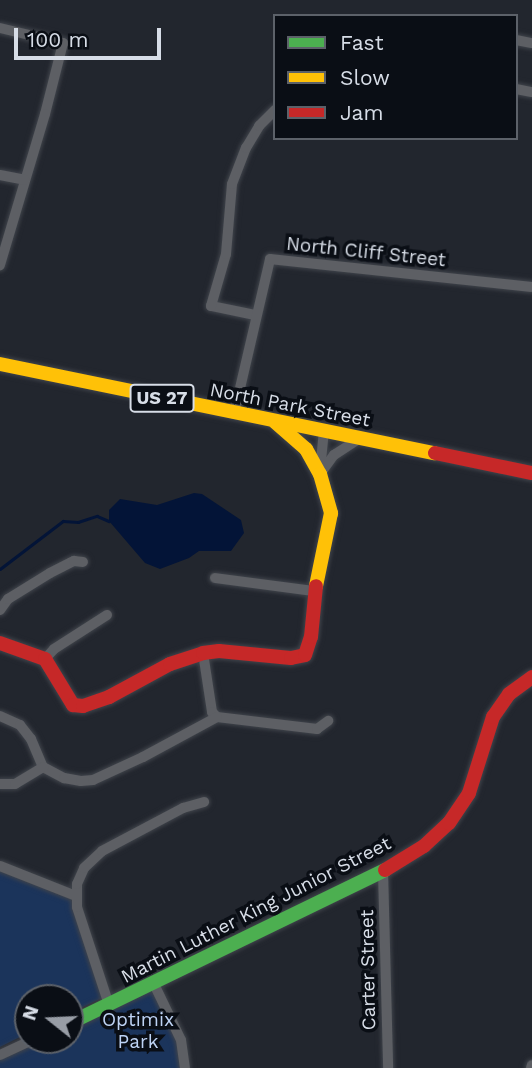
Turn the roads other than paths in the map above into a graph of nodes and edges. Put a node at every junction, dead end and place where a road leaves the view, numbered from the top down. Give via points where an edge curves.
1 (0, 28) edge
2 (273, 112) edge
3 (0, 175) edge
4 (25, 180) junction
5 (0, 265) edge
6 (532, 287) edge
7 (255, 315) junction
8 (0, 364) edge
9 (234, 414) junction
10 (275, 422) junction
11 (324, 430) junction
12 (360, 438) junction
13 (532, 473) edge
14 (320, 474) junction
15 (83, 562) dead end
16 (215, 578) dead end
17 (314, 591) junction
18 (0, 610) edge
19 (107, 615) dead end
20 (0, 643) edge
21 (203, 653) junction
22 (44, 659) junction
23 (532, 677) edge
24 (0, 716) edge
25 (217, 717) junction
26 (328, 721) dead end
27 (43, 767) junction
28 (0, 784) edge
29 (204, 802) dead end
30 (0, 866) edge
31 (383, 871) junction
32 (76, 896) junction
33 (154, 984) junction
34 (109, 1005) junction
35 (84, 1017) edge
36 (184, 1068) edge
37 (388, 1068) edge

1 - 4 street via 63,43
2 - 7 street via 246,148 232,184 226,254 211,306
3 - 4 street
4 - 5 street
6 - 7 street, North Cliff Street via 270,259
7 - 9 street, North Cliff Street
8 - 9 street, North Park Street / US 27
9 - 10 street, North Park Street / US 27
10 - 11 street, North Park Street / US 27
10 - 14 street via 306,449
11 - 12 street, North Park Street / US 27
11 - 14 street
12 - 13 street, North Park Street / US 27
12 - 14 street via 334,455
14 - 17 street via 331,513
15 - 18 street via 74,561 50,573 8,599
16 - 17 street
17 - 21 street via 311,638 304,655
19 - 22 street
20 - 22 street
21 - 22 street via 83,706 73,705
21 - 25 street via 212,712
23 - 31 street, Martin Luther King Junior Street via 509,694 493,717 469,793 449,823 424,846
24 - 27 street via 20,725
25 - 26 street via 317,729
25 - 27 street via 93,780 64,778
27 - 28 street via 15,784
29 - 32 street via 183,808 102,851 84,868
30 - 32 street
31 - 33 street, Martin Luther King Junior Street
31 - 37 street, Carter Street
32 - 34 street via 87,945
33 - 34 street, Martin Luther King Junior Street
33 - 36 street via 181,1040
34 - 35 street, Martin Luther King Junior Street

